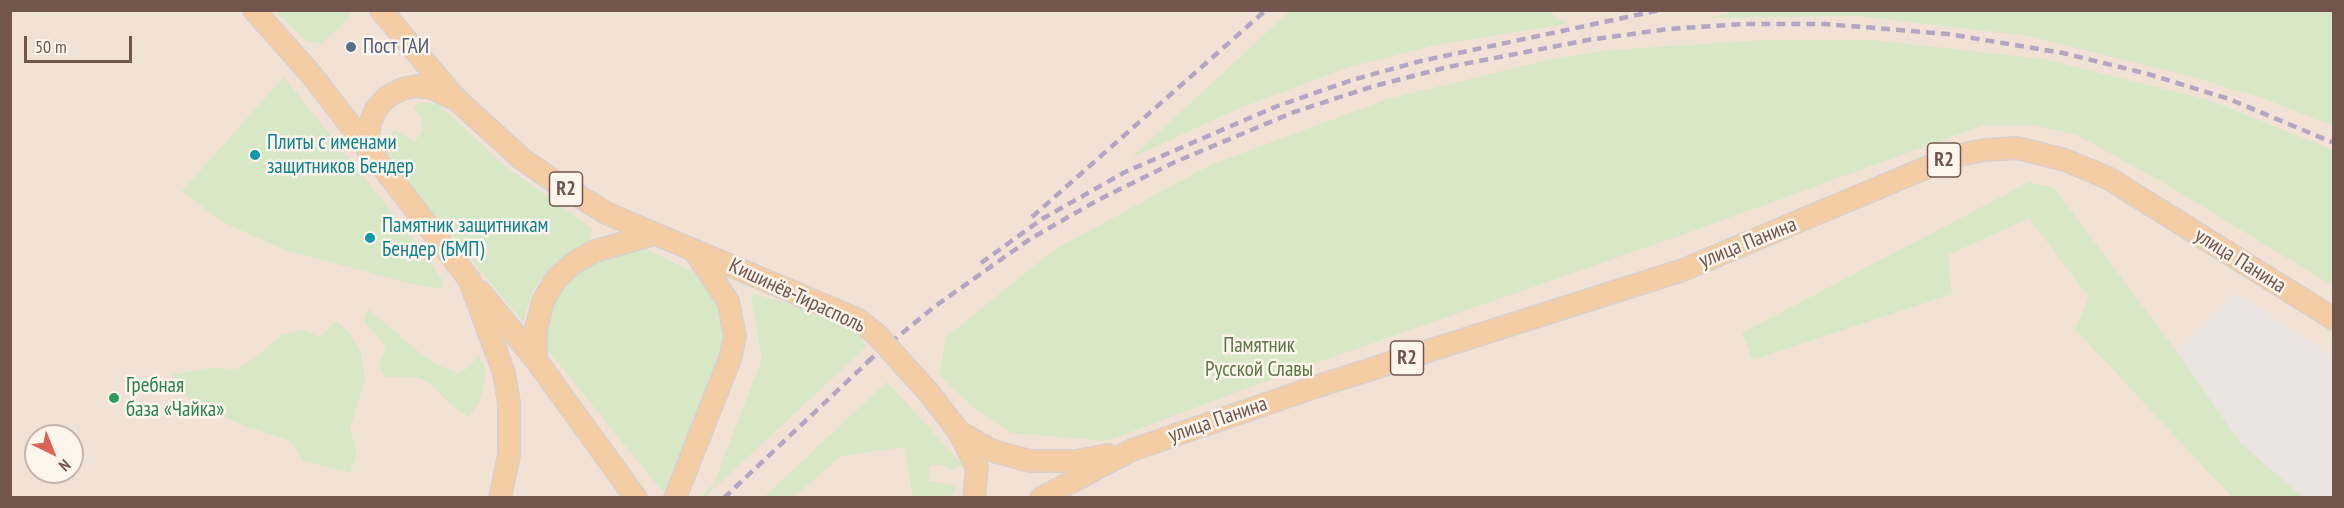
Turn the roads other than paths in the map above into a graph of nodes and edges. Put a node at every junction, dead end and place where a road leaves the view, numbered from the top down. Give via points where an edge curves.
1 (254, 10) edge
2 (381, 10) edge
3 (456, 99) junction
4 (367, 148) junction
5 (655, 234) junction
6 (694, 249) junction
7 (469, 279) junction
8 (2334, 319) edge
9 (536, 360) junction
10 (959, 432) junction
11 (1132, 450) junction
12 (632, 493) edge
13 (500, 498) edge
14 (675, 498) edge
15 (974, 498) edge
16 (1041, 498) edge

1 - 4 main road via 304,65
2 - 3 main road
3 - 4 main road, R2 via 417,86 387,97 370,123
3 - 5 main road, Кишинёв-Тирасполь / R2 via 514,153 557,183 608,214
4 - 7 main road
5 - 6 main road, Кишинёв-Тирасполь / R2
5 - 9 main road via 595,251 556,279 543,301
6 - 10 main road, Кишинёв-Тирасполь / R2, bridge via 857,319 876,334
6 - 14 main road via 728,301 735,336 730,359
7 - 9 main road
7 - 13 main road via 504,373 509,455
8 - 11 main road, улица Панина / R2 via 2108,178 2065,160 2017,148 1986,150 1954,156 1683,270 1318,386
9 - 12 main road
10 - 11 main road, Кишинёв-Тирасполь / R2 via 993,451 1030,461 1076,461
10 - 15 main road via 977,468
11 - 16 main road, R2

